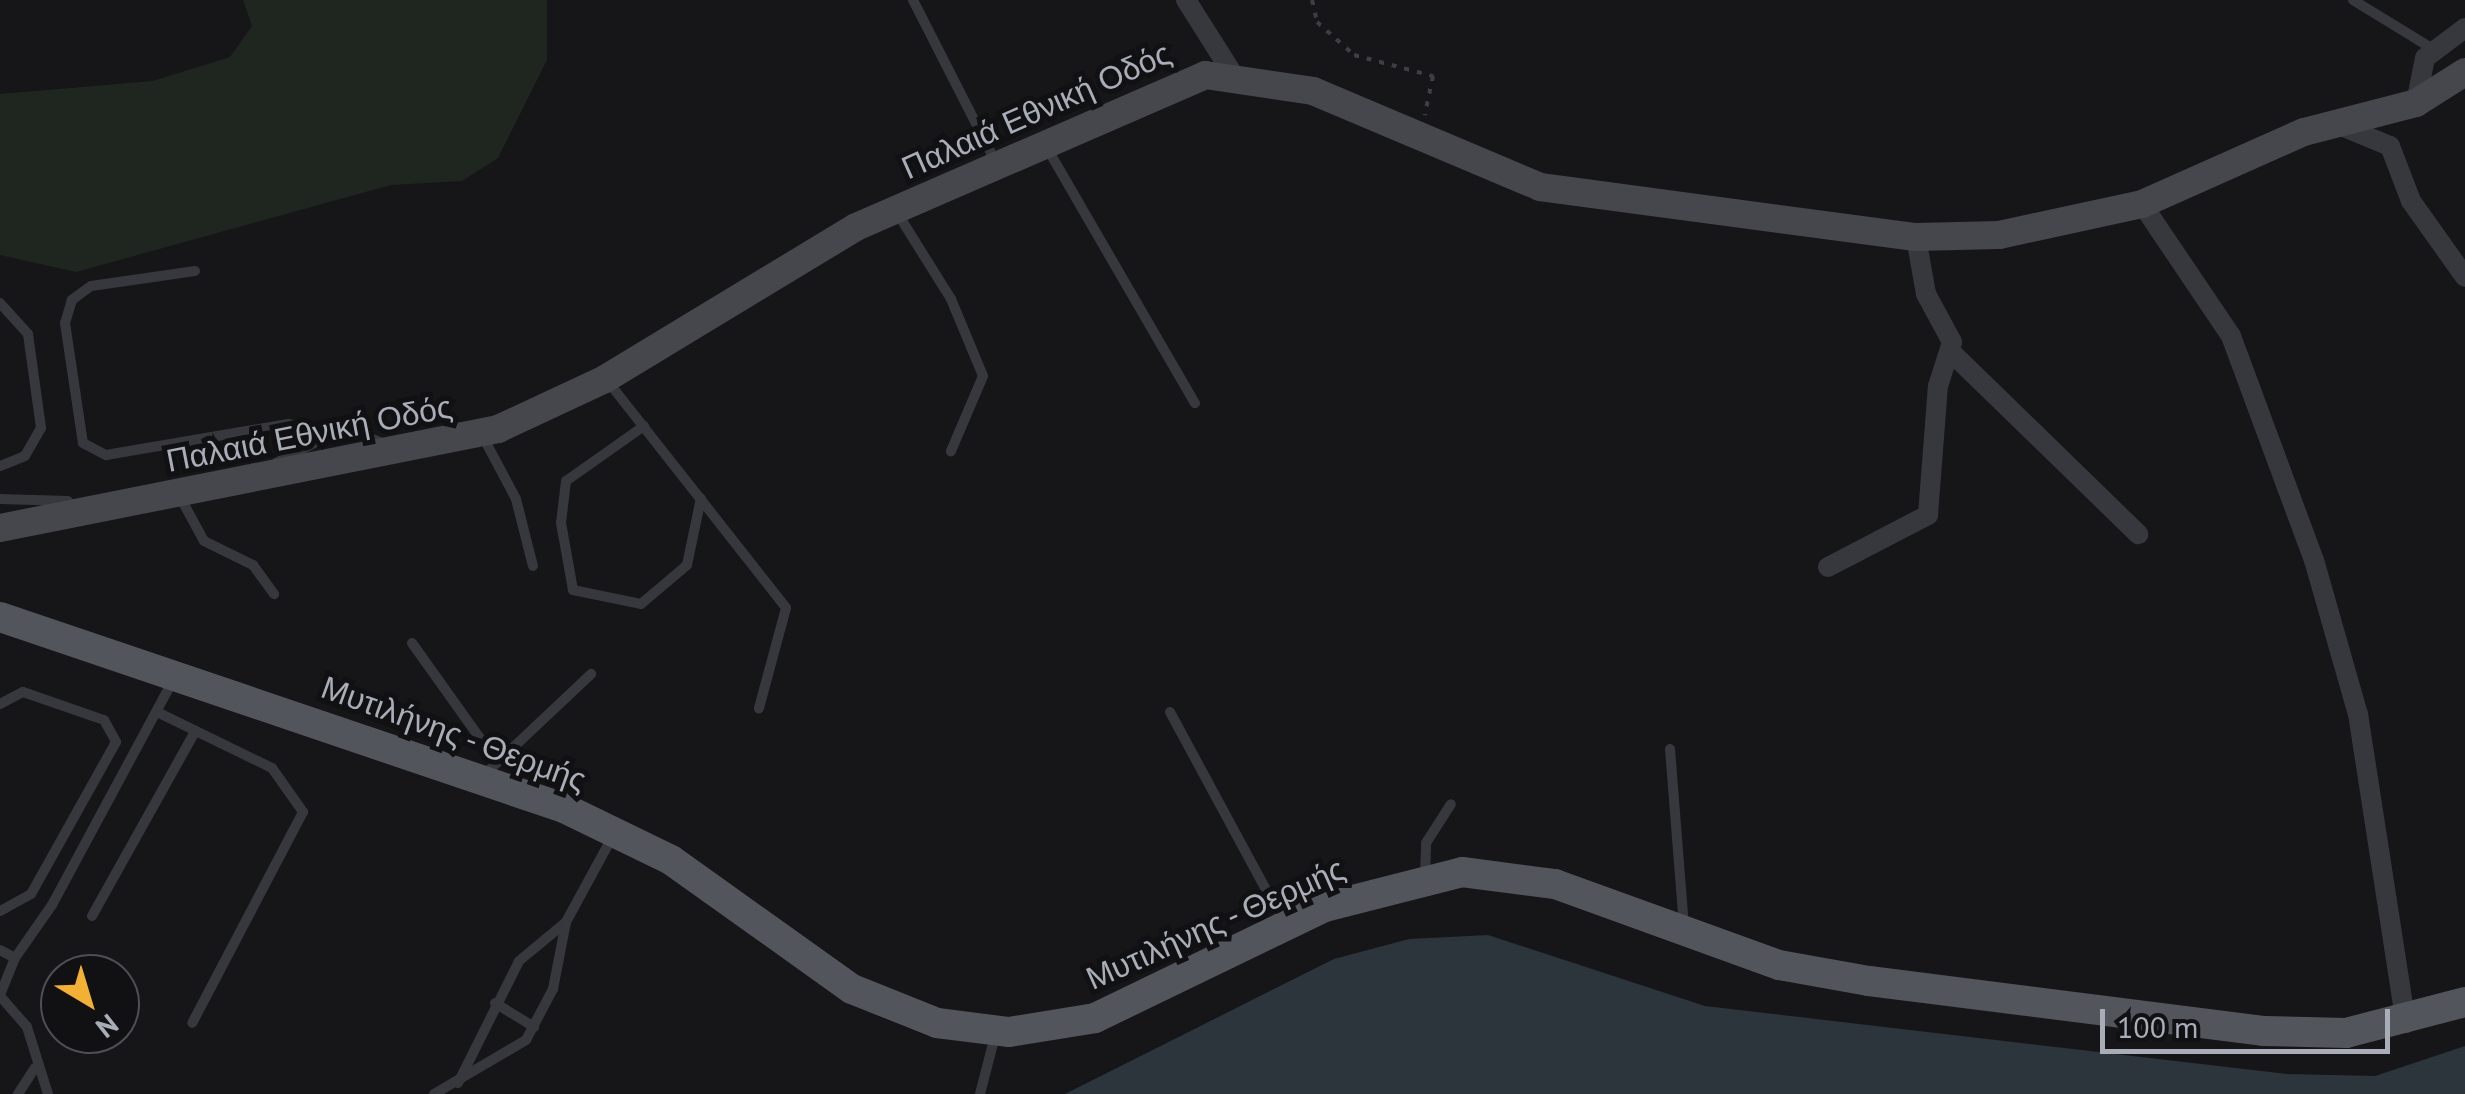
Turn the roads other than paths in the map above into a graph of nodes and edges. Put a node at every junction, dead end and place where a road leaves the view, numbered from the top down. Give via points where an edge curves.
1 (913, 0) edge
2 (1186, 0) edge
3 (2352, 0) edge
4 (2465, 28) edge
5 (2433, 49) junction
6 (2465, 72) edge
7 (1233, 74) junction
8 (2416, 103) junction
9 (2339, 125) junction
10 (1044, 143) junction
11 (997, 164) junction
12 (2142, 204) junction
13 (895, 210) junction
14 (1916, 238) junction
15 (195, 271) dead end
16 (2465, 277) edge
17 (0, 303) edge
18 (1952, 353) junction
19 (605, 378) junction
20 (1195, 403) dead end
21 (644, 426) junction
22 (324, 432) junction
23 (481, 434) junction
24 (399, 452) junction
25 (951, 452) dead end
26 (0, 466) edge
27 (248, 480) junction
28 (178, 494) junction
29 (701, 498) junction
30 (0, 499) edge
31 (130, 504) junction
32 (2, 528) edge
33 (2138, 534) dead end
34 (533, 566) dead end
35 (1828, 567) dead end
36 (274, 594) dead end
37 (4, 616) edge
38 (412, 643) dead end
39 (591, 674) dead end
40 (176, 675) junction
41 (0, 704) edge
42 (759, 708) dead end
43 (156, 712) junction
44 (1170, 712) dead end
45 (195, 732) junction
46 (1670, 749) dead end
47 (490, 768) junction
48 (1451, 804) dead end
49 (615, 833) junction
50 (1425, 876) junction
51 (31, 894) junction
52 (52, 905) junction
53 (0, 911) edge
54 (92, 916) dead end
55 (566, 922) junction
56 (1286, 926) junction
57 (1684, 930) junction
58 (0, 950) edge
59 (15, 958) junction
60 (0, 996) edge
61 (2465, 1002) edge
62 (494, 1003) junction
63 (2406, 1023) junction
64 (192, 1024) dead end
65 (534, 1026) junction
66 (996, 1031) junction
67 (35, 1068) junction
68 (458, 1083) junction
69 (18, 1094) edge
70 (48, 1094) edge
71 (434, 1094) edge
72 (980, 1094) edge

1 - 11 lane
2 - 7 street
3 - 5 lane
4 - 5 street
5 - 8 street via 2419,69
6 - 8 main road, Παλαιά Εθνική Οδός
7 - 10 main road, Παλαιά Εθνική Οδός via 1178,82
7 - 14 main road, Παλαιά Εθνική Οδός via 1314,90 1506,175 1575,195
8 - 9 main road, Παλαιά Εθνική Οδός
9 - 12 main road, Παλαιά Εθνική Οδός
9 - 16 street via 2390,146 2412,202
10 - 11 main road, Παλαιά Εθνική Οδός
10 - 20 lane
11 - 13 main road, Παλαιά Εθνική Οδός
12 - 14 main road, Παλαιά Εθνική Οδός via 2000,235
12 - 63 street via 2231,336 2314,560 2358,714
13 - 19 main road, Παλαιά Εθνική Οδός
13 - 25 lane via 951,300 983,376
14 - 18 street via 1926,294
15 - 22 lane via 91,286 72,300 64,322 82,443 106,456 288,424
17 - 26 lane via 28,334 41,428 25,456
18 - 33 street
18 - 35 street via 1938,386 1928,515
19 - 21 lane
19 - 23 main road, Παλαιά Εθνική Οδός
21 - 29 lane
21 - 29 lane via 566,481 561,524 573,590 641,604 687,566
22 - 24 lane via 359,429
22 - 27 lane
23 - 24 main road, Παλαιά Εθνική Οδός
23 - 34 lane via 516,499
24 - 27 main road, Παλαιά Εθνική Οδός
27 - 28 main road, Παλαιά Εθνική Οδός
28 - 31 main road, Παλαιά Εθνική Οδός
28 - 36 lane via 204,541 253,565
29 - 42 lane via 786,608
30 - 31 lane
31 - 32 main road, Παλαιά Εθνική Οδός
37 - 40 main road, Μυτιλήνης - Θερμής
38 - 47 lane
39 - 47 lane
40 - 43 lane
40 - 47 main road, Μυτιλήνης - Θερμής
41 - 51 lane via 23,692 104,720 116,742
43 - 45 lane
43 - 52 lane
44 - 56 lane
45 - 54 lane
45 - 64 lane via 272,768 303,812
46 - 57 lane
47 - 49 main road, Μυτιλήνης - Θερμής
48 - 50 lane via 1426,843
49 - 55 lane
49 - 66 main road, Μυτιλήνης - Θερμής via 671,860 852,988 910,1015
50 - 56 main road, Μυτιλήνης - Θερμής
50 - 57 main road, Μυτιλήνης - Θερμής via 1496,872 1555,884
51 - 52 lane
51 - 53 lane
52 - 59 lane
55 - 62 lane via 532,947
55 - 65 lane via 554,989
56 - 66 main road, Μυτιλήνης - Θερμής via 1095,1018
57 - 63 main road, Μυτιλήνης - Θερμής via 1780,965 2164,1019 2262,1031
58 - 59 lane
59 - 60 lane
60 - 67 lane via 26,1027
61 - 63 main road, Μυτιλήνης - Θερμής
62 - 65 lane
62 - 68 lane
65 - 68 lane
66 - 72 lane
67 - 69 lane
67 - 70 lane
68 - 71 lane

